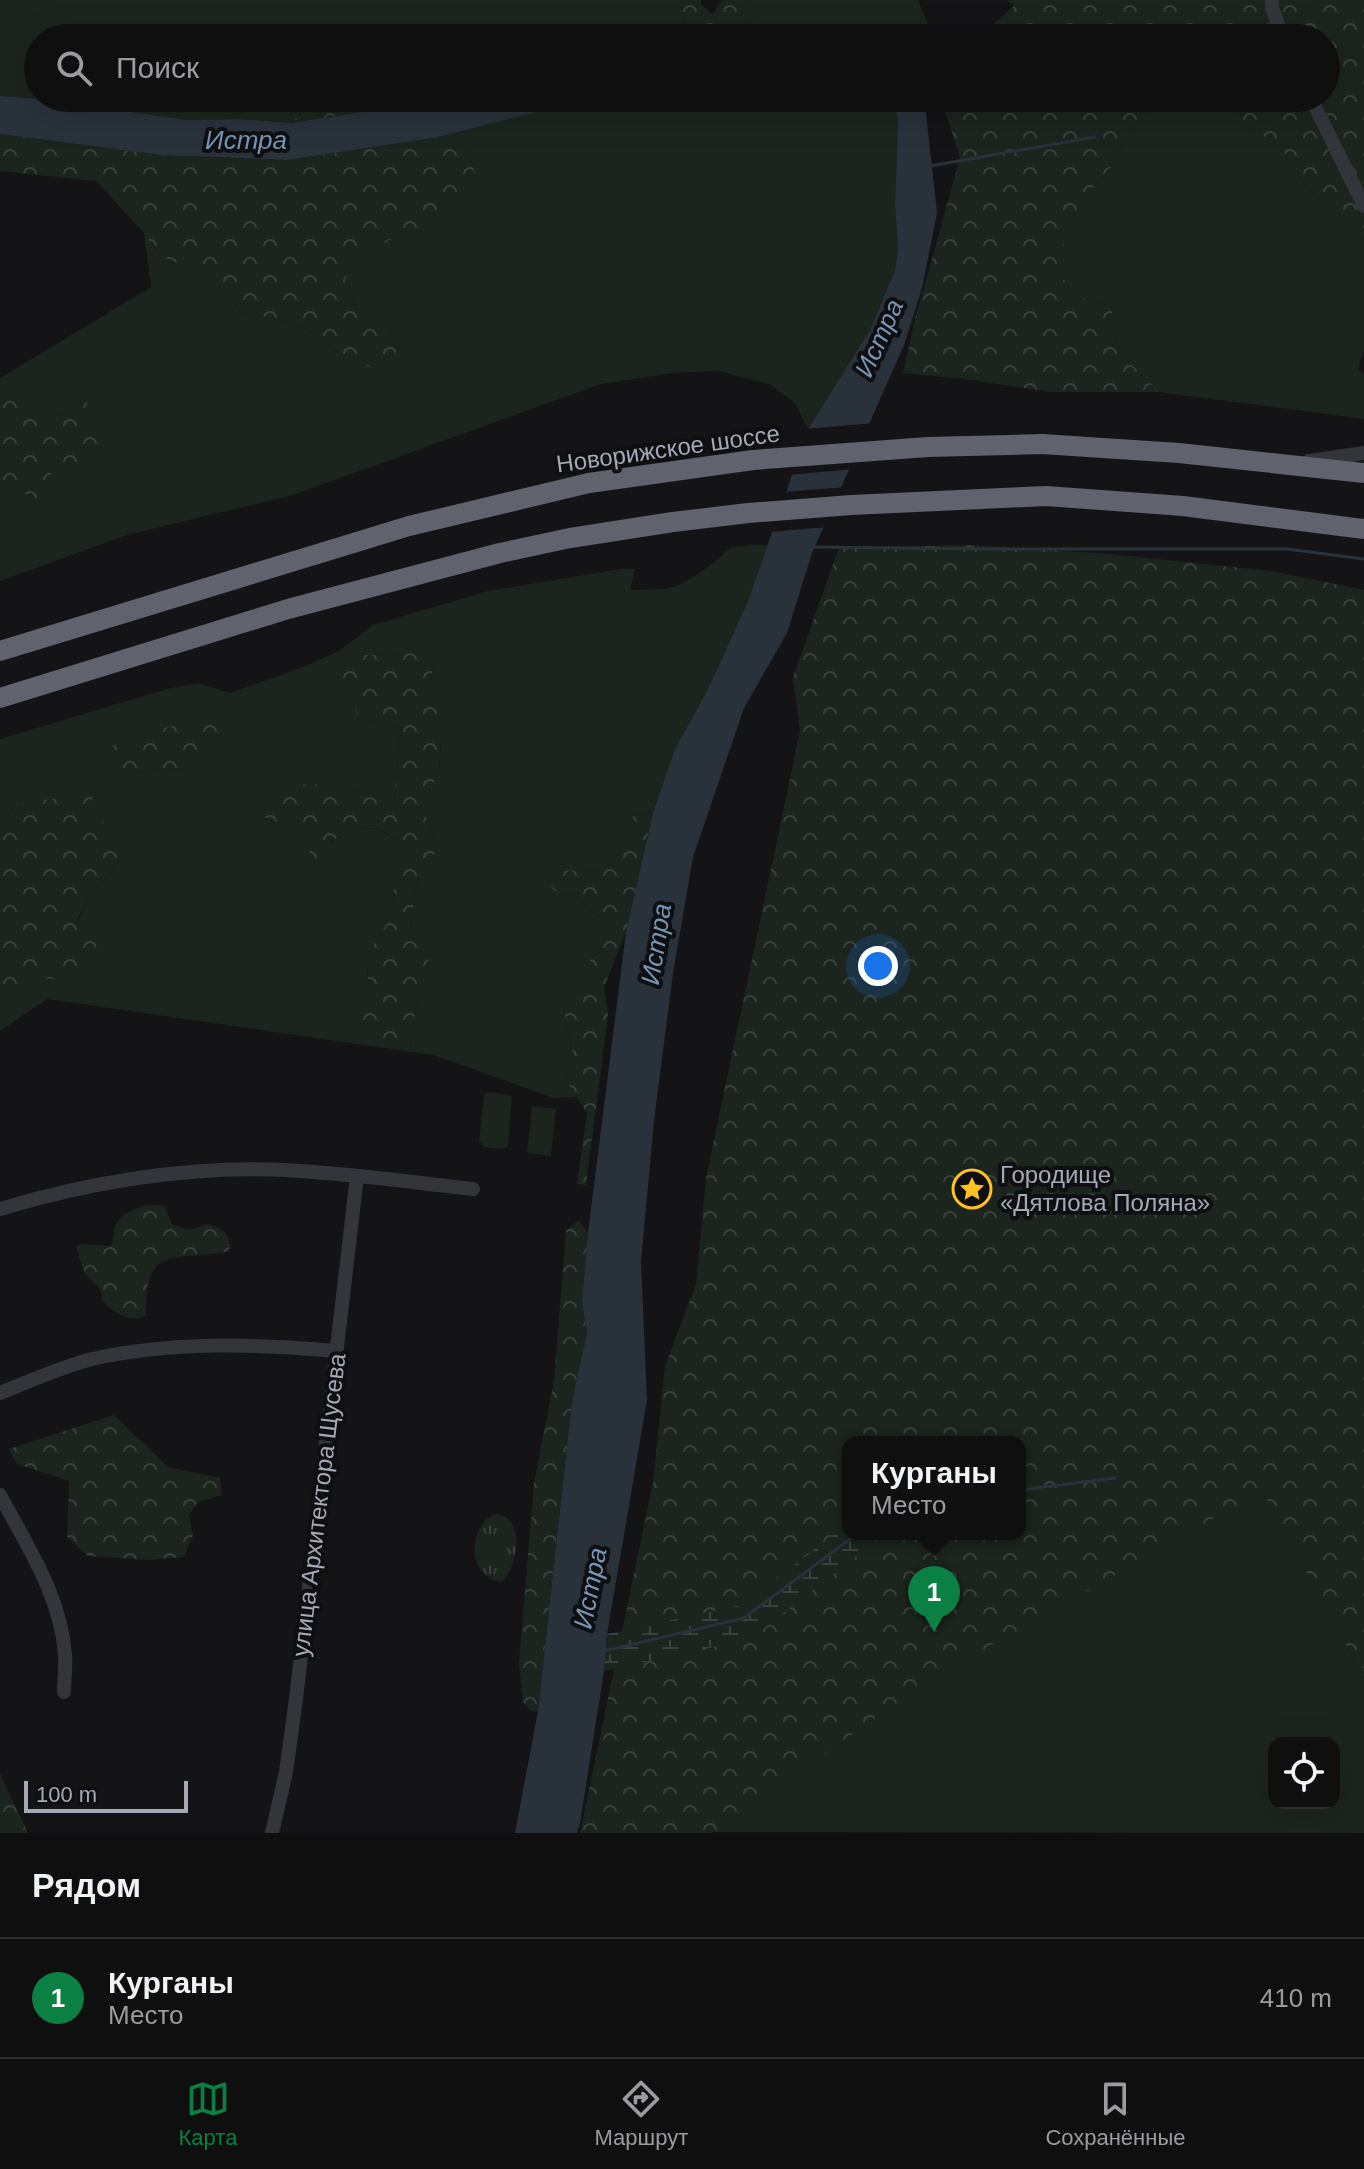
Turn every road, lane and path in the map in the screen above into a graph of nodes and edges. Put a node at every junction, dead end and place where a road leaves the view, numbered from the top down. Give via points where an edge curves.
1 (1272, 0) edge
2 (1278, 24) edge
3 (1318, 112) edge
4 (1364, 206) edge
5 (1364, 453) edge
6 (1291, 463) junction
7 (1364, 473) edge
8 (1364, 529) edge
9 (0, 651) edge
10 (0, 698) edge
11 (357, 1176) junction
12 (473, 1189) dead end
13 (0, 1209) edge
14 (337, 1351) junction
15 (0, 1393) edge
16 (0, 1495) edge
17 (64, 1692) dead end
18 (272, 1833) edge

1 - 2 street
3 - 4 street
5 - 6 street
6 - 7 highway, Новорижское шоссе
6 - 9 highway, Новорижское шоссе via 1042,444 928,447 674,470 589,483 409,526
8 - 10 highway via 1211,509 1046,496 673,522 486,557 288,609
11 - 12 street
11 - 13 street via 282,1170 172,1174
11 - 14 street, улица Архитектора Щусева
14 - 15 street via 212,1344 157,1349 91,1359
14 - 18 street, улица Архитектора Щусева via 288,1757
16 - 17 street via 46,1581 59,1619

